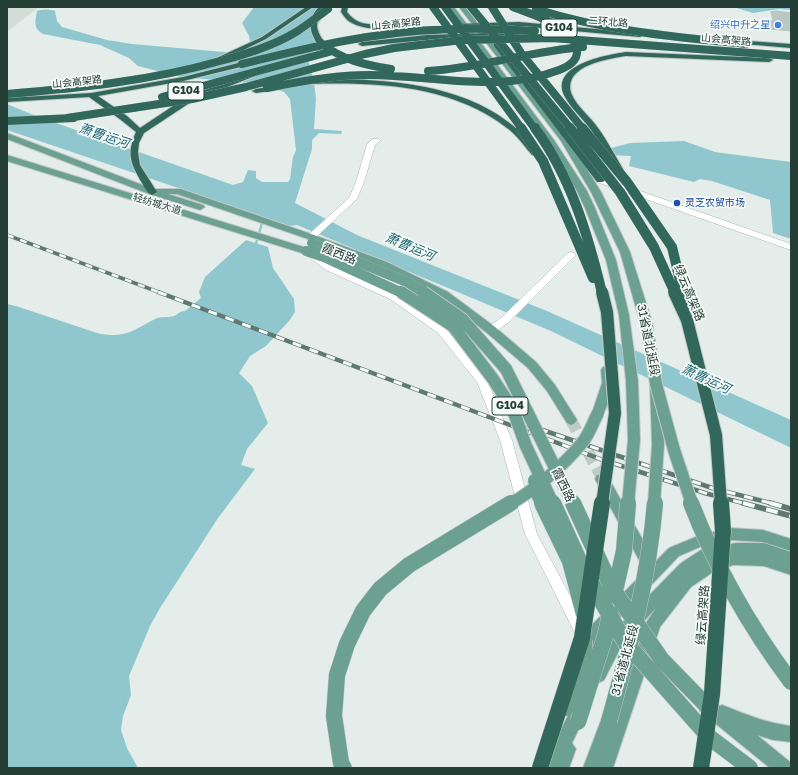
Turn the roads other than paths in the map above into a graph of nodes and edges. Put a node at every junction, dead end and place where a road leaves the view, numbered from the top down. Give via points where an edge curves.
1 (310, 7) edge
2 (323, 7) edge
3 (331, 7) edge
4 (346, 7) edge
5 (433, 7) edge
6 (445, 7) edge
7 (451, 7) edge
8 (462, 7) edge
9 (471, 7) edge
10 (492, 7) edge
11 (513, 7) edge
12 (529, 7) edge
13 (475, 25) junction
14 (464, 26) junction
15 (624, 32) junction
16 (471, 34) junction
17 (481, 34) junction
18 (517, 35) junction
19 (497, 44) junction
20 (791, 47) edge
21 (791, 52) edge
22 (498, 54) junction
23 (310, 56) junction
24 (791, 56) edge
25 (791, 59) edge
26 (769, 60) junction
27 (791, 62) edge
28 (163, 76) junction
29 (256, 91) junction
30 (7, 94) edge
31 (91, 95) junction
32 (7, 99) edge
33 (67, 118) junction
34 (7, 122) edge
35 (139, 134) junction
36 (7, 136) edge
37 (376, 141) dead end
38 (7, 158) edge
39 (542, 161) junction
40 (600, 180) joint
41 (627, 182) junction
42 (152, 192) junction
43 (590, 208) junction
44 (287, 237) junction
45 (311, 241) junction
46 (791, 247) edge
47 (571, 255) dead end
48 (607, 312) junction
49 (492, 330) junction
50 (656, 384) junction
51 (571, 420) tunnel mouth
52 (716, 435) junction
53 (526, 446) junction
54 (601, 476) tunnel mouth
55 (791, 545) edge
56 (791, 558) edge
57 (791, 569) edge
58 (653, 573) junction
59 (586, 641) junction
60 (791, 682) edge
61 (706, 705) junction
62 (784, 733) edge
63 (344, 768) edge
64 (541, 768) edge
65 (550, 768) edge
66 (560, 768) edge
67 (592, 768) edge
68 (604, 768) edge
69 (701, 768) edge
70 (750, 768) edge
71 (784, 768) edge

1 - 28 highway via 264,38 210,62
2 - 26 highway, bridge via 312,24 317,38 328,49 356,62 392,70 446,71 556,49 606,46
3 - 28 highway, bridge via 296,32 267,46 233,58
4 - 15 highway, bridge via 344,12 347,17 364,26 516,24
5 - 39 highway, bridge via 523,130
6 - 48 highway, bridge via 540,135 571,189 591,246
7 - 14 main road
8 - 13 main road, 31省道北延段
9 - 52 highway, 绿云高架路, bridge via 620,192 654,248 687,320
10 - 41 highway, bridge via 521,53
11 - 29 highway, bridge via 563,29 571,36 577,50 576,57 568,66 536,79 510,82 368,75 309,80
12 - 15 highway, bridge
13 - 14 highway, 二环北路 / G104
13 - 17 main road, 31省道北延段
13 - 20 highway, 二环北路 / G104 via 519,24
14 - 16 main road
14 - 31 highway, 二环北路 / G104, bridge via 381,34 328,43 183,79
15 - 20 highway, bridge
16 - 17 highway, G104
16 - 23 highway, G104, bridge via 405,38 362,44
16 - 43 main road via 551,142
17 - 18 highway, G104
17 - 22 main road, 31省道北延段
18 - 19 highway via 503,39
18 - 25 highway, G104 via 621,42
19 - 22 highway
19 - 40 highway
21 - 32 highway, 山会高架路, bridge via 511,29 441,30 386,34 329,43 176,79 74,94
22 - 50 main road, 31省道北延段 via 565,140 596,192 625,252 646,322
23 - 34 highway, G104, bridge via 129,106 44,120
23 - 35 highway, bridge via 191,98
24 - 33 highway, 山会高架路, bridge via 552,38 462,40 373,53 192,99
26 - 27 highway
26 - 41 highway, bridge via 626,54 595,60 574,71 568,77 566,86 569,97 593,127
28 - 30 highway, bridge via 76,89
29 - 33 highway, bridge via 127,116
29 - 39 highway, bridge via 302,83 333,81 364,81 428,89 489,112 510,126
31 - 32 highway, G104
31 - 35 highway via 124,118
33 - 34 highway, bridge
35 - 42 highway via 134,152 136,165
36 - 42 main road
37 - 45 street via 371,144 353,199
38 - 44 main road, 轻纺城大道 / G104 via 246,232
39 - 48 highway, bridge
40 - 46 street
41 - 52 highway, bridge via 672,248
42 - 44 main road via 178,191 257,222
43 - 63 main road, bridge via 593,243 605,307 608,382 598,413 583,442 552,473 519,499 409,565 380,589 363,611 347,644 337,675 334,716
43 - 66 main road, bridge via 611,260 624,315 632,381 634,440 624,551 606,633 578,722
44 - 45 main road
44 - 45 main road, 轻纺城大道 / G104
45 - 49 main road via 383,264 413,278 444,294
45 - 53 main road, 霞西路 / G104, bridge via 324,257 399,291 453,326 513,410
45 - 59 street via 329,268 393,296 442,331 482,381 506,440 531,534
45 - 61 main road, 霞西路, bridge via 409,283 462,319 506,369 612,588 662,660
47 - 49 street
48 - 64 highway, bridge via 615,413 582,638
49 - 51 main road via 532,365 551,388
50 - 60 main road, bridge via 696,516 727,582 769,653
50 - 67 main road, 31省道北延段, bridge via 658,445 647,566 609,721
52 - 69 highway, 绿云高架路, bridge via 723,531 712,694
53 - 64 main road, bridge via 538,496 570,561 584,615 585,662
53 - 70 main road, 霞西路 / G104, bridge via 582,566 625,642 709,737
54 - 58 main road
55 - 58 main road via 763,536 730,534 698,542 674,552
56 - 65 main road via 764,549 736,548 706,554 686,567 616,640
57 - 68 main road via 764,560 733,559 708,567 686,582 654,623
58 - 59 main road
59 - 64 street
61 - 62 main road via 742,722
61 - 71 main road, 霞西路

